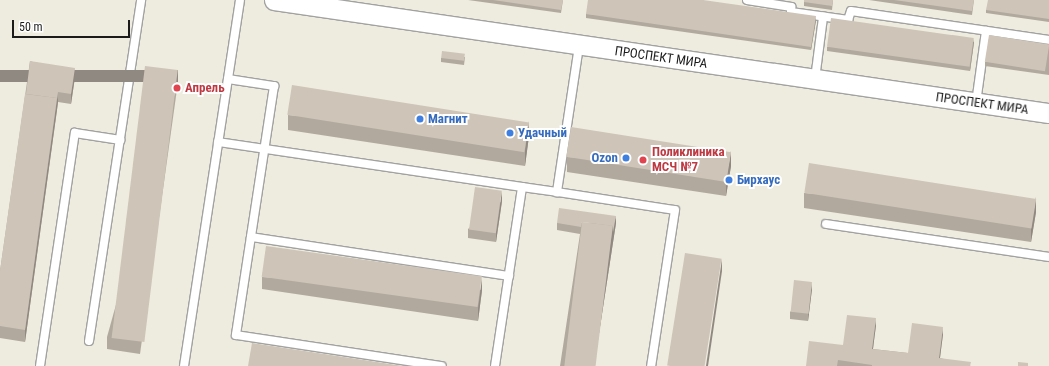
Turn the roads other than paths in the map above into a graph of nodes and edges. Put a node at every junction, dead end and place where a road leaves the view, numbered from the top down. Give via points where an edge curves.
1 (141, 0) edge
2 (240, 0) edge
3 (274, 0) edge
4 (747, 0) edge
5 (823, 17) junction
6 (986, 31) junction
7 (1049, 40) edge
8 (579, 46) junction
9 (228, 79) junction
10 (815, 80) junction
11 (976, 103) junction
12 (1049, 113) edge
13 (120, 140) junction
14 (218, 142) junction
15 (264, 149) junction
16 (522, 187) junction
17 (557, 192) junction
18 (826, 224) dead end
19 (251, 237) junction
20 (1049, 258) edge
21 (509, 276) junction
22 (89, 342) dead end
23 (40, 366) edge
24 (184, 366) edge
25 (442, 366) edge
26 (495, 366) edge
27 (651, 366) edge

1 - 13 lane
2 - 9 lane
3 - 8 street, ПРОСПЕКТ МИРА
4 - 5 lane via 791,6 791,12
5 - 6 lane via 848,20 851,12
5 - 10 lane
6 - 7 lane
6 - 11 lane
8 - 10 street, ПРОСПЕКТ МИРА
8 - 17 lane
9 - 14 lane
9 - 15 lane via 274,86
10 - 11 street, ПРОСПЕКТ МИРА
11 - 12 street, ПРОСПЕКТ МИРА
13 - 22 lane
13 - 23 lane via 75,133
14 - 15 lane
14 - 24 lane
15 - 16 lane
15 - 19 lane
16 - 17 lane
16 - 21 lane
17 - 27 lane via 675,210
18 - 20 lane
19 - 21 lane
19 - 25 lane via 236,336
21 - 26 lane

